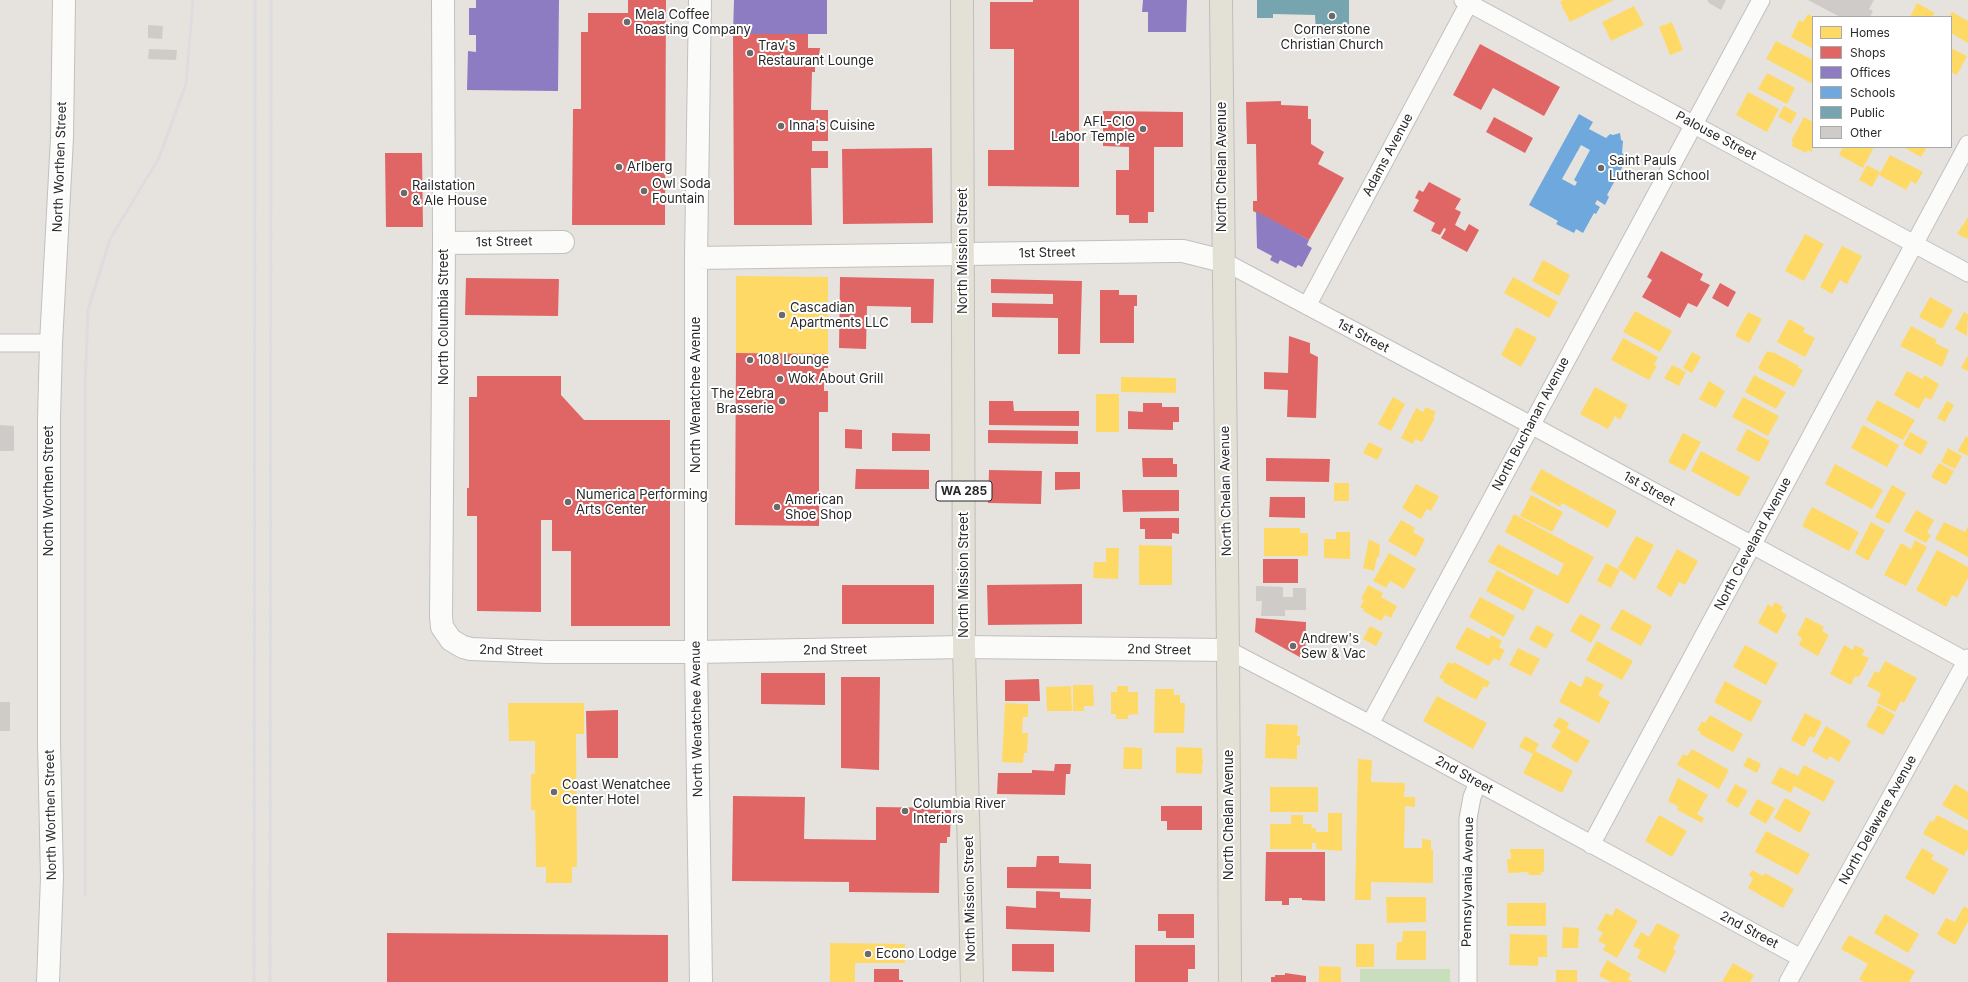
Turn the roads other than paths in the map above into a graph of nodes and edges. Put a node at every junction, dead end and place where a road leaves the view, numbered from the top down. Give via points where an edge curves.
1 (64, 0) edge
2 (443, 0) edge
3 (700, 0) edge
4 (962, 0) edge
5 (1221, 0) edge
6 (1761, 0) edge
7 (1470, 1) edge
8 (1694, 124) junction
9 (1968, 144) edge
10 (563, 242) dead end
11 (444, 243) junction
12 (1914, 243) junction
13 (963, 254) junction
14 (696, 258) junction
15 (1223, 260) junction
16 (1968, 273) edge
17 (1307, 306) junction
18 (0, 343) edge
19 (51, 343) junction
20 (1531, 424) junction
21 (1752, 546) junction
22 (445, 633) joint
23 (964, 648) junction
24 (1228, 650) junction
25 (696, 652) junction
26 (1967, 661) edge
27 (1370, 724) junction
28 (1478, 783) junction
29 (1591, 844) junction
30 (1801, 958) junction
31 (47, 980) edge
32 (701, 982) edge
33 (972, 982) edge
34 (1230, 982) edge
35 (1468, 982) edge
36 (1788, 982) edge

1 - 19 street, North Worthen Street via 62,146
2 - 11 street, North Columbia Street
3 - 14 street, North Wenatchee Avenue
4 - 13 main road, North Mission Street / WA 285
5 - 15 main road, North Chelan Avenue
6 - 8 street, North Buchanan Avenue
7 - 8 street, Palouse Street
7 - 17 street, Adams Avenue
8 - 12 street, Palouse Street
8 - 20 street, North Buchanan Avenue
9 - 12 street, North Cleveland Avenue
10 - 11 street, 1st Street
11 - 22 street, North Columbia Street via 441,616
12 - 16 street, Palouse Street
12 - 21 street, North Cleveland Avenue
13 - 14 street, 1st Street
13 - 15 street, 1st Street via 1183,251
13 - 23 main road, North Mission Street / WA 285
14 - 25 street, North Wenatchee Avenue
15 - 17 street, 1st Street
15 - 24 main road, North Chelan Avenue
17 - 20 street, 1st Street
18 - 19 street
19 - 31 street, North Worthen Street via 49,419 52,878
20 - 21 street, 1st Street
20 - 27 street, North Buchanan Avenue
21 - 26 street, 1st Street
21 - 29 street, North Cleveland Avenue
22 - 25 street, 2nd Street via 456,644 472,649
23 - 24 street, 2nd Street
23 - 25 street, 2nd Street
23 - 33 main road, North Mission Street / WA 285
24 - 27 street, 2nd Street
24 - 34 main road, North Chelan Avenue
25 - 32 street, North Wenatchee Avenue
26 - 30 street, North Delaware Avenue
27 - 28 street, 2nd Street
28 - 29 street, 2nd Street
28 - 35 street, Pennsylvania Avenue via 1472,796 1468,819
29 - 30 street, 2nd Street
30 - 36 street, North Delaware Avenue

